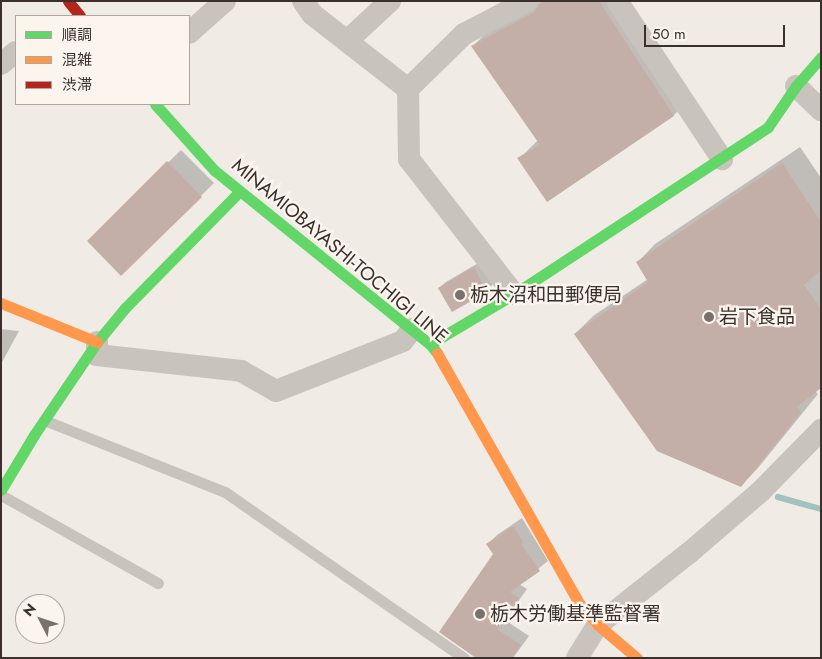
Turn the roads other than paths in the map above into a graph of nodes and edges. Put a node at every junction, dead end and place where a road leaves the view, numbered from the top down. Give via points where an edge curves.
1 (225, 1) edge
2 (303, 1) edge
3 (390, 1) edge
4 (527, 1) edge
5 (617, 1) edge
6 (190, 32) edge
7 (346, 41) junction
8 (15, 53) edge
9 (821, 57) edge
10 (1, 64) edge
11 (796, 86) junction
12 (408, 89) junction
13 (156, 105) edge
14 (821, 110) edge
15 (722, 159) junction
16 (239, 192) junction
17 (514, 294) junction
18 (1, 304) edge
19 (412, 329) junction
20 (97, 342) junction
21 (430, 344) junction
22 (44, 420) junction
23 (821, 430) edge
24 (1, 490) edge
25 (1, 495) edge
26 (158, 583) dead end
27 (598, 625) junction
28 (464, 658) edge
29 (576, 658) edge
30 (637, 658) edge

1 - 6 street
2 - 7 street via 312,14
3 - 7 street
4 - 12 street via 464,34
5 - 15 street
7 - 12 street
8 - 10 street
9 - 11 street
11 - 14 street
11 - 15 street via 768,127
12 - 17 street via 410,159
13 - 16 street, MINAMIOBAYASHI-TOCHIGI LINE via 214,170
15 - 17 street
16 - 19 street, MINAMIOBAYASHI-TOCHIGI LINE
16 - 20 street via 125,308
17 - 21 street
18 - 20 street
19 - 20 street via 403,341 276,391 241,371 97,355
19 - 21 street, MINAMIOBAYASHI-TOCHIGI LINE
20 - 22 street
21 - 27 street, MINAMIOBAYASHI-TOCHIGI LINE via 444,362 564,578
22 - 24 street
22 - 28 lane via 225,492
23 - 27 street via 761,490
25 - 26 lane
27 - 29 street
27 - 30 street, MINAMIOBAYASHI-TOCHIGI LINE

